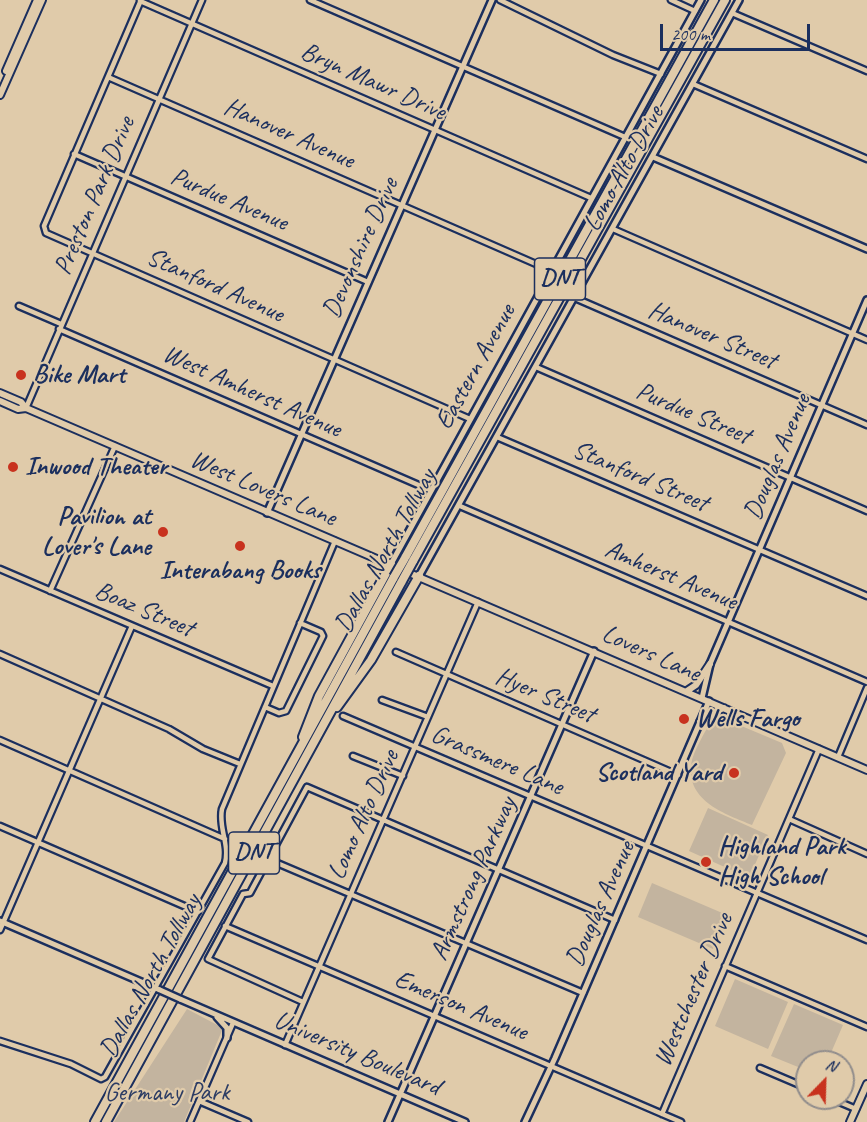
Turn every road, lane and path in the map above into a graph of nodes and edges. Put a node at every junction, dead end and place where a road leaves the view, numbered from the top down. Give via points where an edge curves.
1 (37, 0) edge
2 (42, 0) edge
3 (140, 0) edge
4 (202, 0) edge
5 (310, 0) edge
6 (492, 0) edge
7 (500, 0) edge
8 (671, 0) edge
9 (701, 0) edge
10 (714, 0) edge
11 (725, 0) edge
12 (739, 0) edge
13 (694, 12) junction
14 (732, 13) junction
15 (32, 16) junction
16 (192, 24) junction
17 (462, 67) junction
18 (867, 71) edge
19 (661, 74) junction
20 (108, 77) junction
21 (693, 84) junction
22 (0, 85) edge
23 (0, 95) edge
24 (159, 98) junction
25 (434, 130) junction
26 (625, 137) junction
27 (74, 154) junction
28 (653, 157) junction
29 (867, 159) edge
30 (125, 176) junction
31 (591, 198) junction
32 (402, 204) junction
33 (613, 229) junction
34 (867, 249) edge
35 (91, 253) junction
36 (552, 271) junction
37 (368, 282) junction
38 (575, 298) junction
39 (867, 300) edge
40 (19, 306) dead end
41 (60, 327) junction
42 (852, 333) junction
43 (867, 340) edge
44 (333, 359) junction
45 (536, 367) junction
46 (0, 393) edge
47 (0, 401) edge
48 (821, 405) junction
49 (26, 408) junction
50 (470, 419) junction
51 (867, 425) edge
52 (301, 434) junction
53 (497, 437) junction
54 (115, 446) junction
55 (790, 478) junction
56 (430, 490) junction
57 (460, 506) junction
58 (867, 511) edge
59 (267, 513) junction
60 (335, 541) junction
61 (760, 549) junction
62 (391, 564) junction
63 (0, 569) edge
64 (419, 576) junction
65 (50, 591) junction
66 (867, 596) edge
67 (478, 601) junction
68 (728, 622) junction
69 (300, 623) junction
70 (132, 626) junction
71 (594, 650) junction
72 (396, 652) dead end
73 (0, 654) edge
74 (710, 664) junction
75 (446, 674) junction
76 (867, 682) edge
77 (273, 686) junction
78 (867, 688) edge
79 (687, 691) junction
80 (101, 698) junction
81 (702, 698) junction
82 (382, 700) dead end
83 (709, 701) junction
84 (265, 706) junction
85 (724, 708) junction
86 (330, 715) junction
87 (342, 716) dead end
88 (428, 717) junction
89 (700, 722) junction
90 (562, 724) junction
91 (0, 740) edge
92 (415, 747) junction
93 (819, 749) junction
94 (300, 750) junction
95 (353, 756) dead end
96 (838, 757) junction
97 (240, 764) junction
98 (69, 770) junction
99 (867, 770) edge
100 (678, 775) junction
101 (403, 776) junction
102 (531, 796) junction
103 (789, 819) junction
104 (384, 820) junction
105 (0, 826) edge
106 (225, 839) junction
107 (38, 842) junction
108 (647, 847) junction
109 (867, 854) edge
110 (270, 860) junction
111 (498, 871) junction
112 (352, 893) junction
113 (757, 893) junction
114 (198, 912) junction
115 (615, 920) junction
116 (2, 921) edge
117 (225, 926) junction
118 (0, 930) edge
119 (867, 940) edge
120 (467, 943) junction
121 (725, 966) junction
122 (320, 967) junction
123 (158, 989) junction
124 (583, 993) junction
125 (303, 1002) junction
126 (213, 1014) junction
127 (435, 1016) junction
128 (233, 1023) junction
129 (867, 1027) edge
130 (227, 1038) junction
131 (0, 1041) edge
132 (285, 1045) junction
133 (551, 1066) junction
134 (760, 1068) dead end
135 (795, 1083) edge
136 (867, 1084) edge
137 (400, 1094) junction
138 (199, 1101) junction
139 (856, 1109) joint
140 (662, 1114) junction
141 (95, 1122) edge
142 (106, 1122) edge
143 (190, 1122) edge
144 (248, 1122) edge
145 (388, 1122) edge
146 (465, 1122) edge
147 (525, 1122) edge
148 (681, 1122) edge
149 (850, 1122) edge

1 - 15 main road
2 - 15 main road
3 - 16 street, Bryn Mawr Drive
3 - 20 street
4 - 16 street, Preston Park Drive
5 - 17 street
6 - 17 street, Devonshire Drive
7 - 19 street
8 - 13 street
9 - 13 street, Eastern Avenue
10 - 94 highway, Dallas North Tollway / DNT, bridge
11 - 86 highway, Dallas North Tollway / DNT, bridge
12 - 14 street, Lomo Alto Drive
13 - 19 street, Eastern Avenue
14 - 18 street
14 - 21 street, Lomo Alto Drive
15 - 22 main road
15 - 23 main road
16 - 24 street, Preston Park Drive
16 - 25 street, Bryn Mawr Drive
17 - 25 street, Devonshire Drive
17 - 26 street
19 - 26 street, Eastern Avenue
20 - 24 street, Hanover Avenue
20 - 27 street
21 - 28 street, Lomo Alto Drive
21 - 29 street
24 - 30 street, Preston Park Drive
24 - 32 street, Hanover Avenue
25 - 31 street, Bryn Mawr Drive
25 - 32 street, Devonshire Drive
26 - 31 street, Eastern Avenue
27 - 30 street, Purdue Avenue
27 - 35 street, Stanford Avenue via 44,230
28 - 33 street, Lomo Alto Drive
28 - 34 street
30 - 35 street, Preston Park Drive
30 - 37 street, Purdue Avenue
31 - 36 street, Eastern Avenue
32 - 36 street, Hanover Avenue
32 - 37 street, Devonshire Drive
33 - 38 street, Lomo Alto Drive
33 - 42 street
35 - 41 street, Preston Park Drive
35 - 44 street, Stanford Avenue
36 - 50 street, Eastern Avenue
37 - 44 street, Devonshire Drive
38 - 45 street, Lomo Alto Drive
38 - 48 street, Hanover Street
39 - 42 street, Douglas Avenue
40 - 41 street, West Amherst Avenue
41 - 49 street, Preston Park Drive
41 - 52 street, West Amherst Avenue
42 - 43 street
42 - 48 street, Douglas Avenue
44 - 50 street, Stanford Avenue
44 - 52 street, Devonshire Drive
45 - 53 street, Lomo Alto Drive
45 - 55 street, Purdue Street
46 - 49 main road, West Lovers Lane
47 - 49 main road, West Lovers Lane via 18,409
48 - 51 street, Hanover Street
48 - 55 street, Douglas Avenue
49 - 54 main road, West Lovers Lane
50 - 56 street, Eastern Avenue
52 - 56 street, West Amherst Avenue
52 - 59 street, Devonshire Drive
53 - 57 street, Lomo Alto Drive
53 - 61 street, Stanford Street
54 - 59 main road, West Lovers Lane
54 - 65 street
55 - 58 street, Purdue Street
55 - 61 street, Douglas Avenue
56 - 62 street, Eastern Avenue
57 - 64 street, Lomo Alto Drive
57 - 68 street, Amherst Avenue
59 - 60 main road, West Lovers Lane
60 - 62 main road, West Lovers Lane
60 - 69 street
61 - 66 street, Stanford Street
61 - 68 street, Douglas Avenue
62 - 64 main road, West Lovers Lane
62 - 94 highway via 319,696
63 - 65 street, Boaz Street
64 - 67 main road, Lovers Lane
64 - 86 highway via 371,660 346,699
65 - 70 street, Boaz Street
67 - 71 main road, Lovers Lane
67 - 75 street, Lomo Alto Drive
68 - 74 street, Douglas Avenue
68 - 76 street, Amherst Avenue
69 - 77 street
69 - 84 street via 322,636 286,711 279,713
70 - 77 street, Boaz Street
70 - 80 street
71 - 79 main road, Lovers Lane
71 - 90 street, Armstrong Parkway
72 - 75 street, Hyer Street
73 - 80 street
74 - 79 main road
74 - 81 street, Douglas Avenue
75 - 88 street, Lomo Alto Drive
75 - 90 street, Hyer Street
77 - 84 street
78 - 96 street
79 - 81 main road, Lovers Lane
80 - 97 street
80 - 98 street
81 - 83 main road, Lovers Lane
82 - 88 street
83 - 85 main road, Lovers Lane
83 - 89 street, Douglas Avenue
84 - 97 street
85 - 89 main road
85 - 93 main road, Lovers Lane
86 - 142 highway, Dallas North Tollway / DNT
87 - 92 street, Grassmere Lane
88 - 92 street, Lomo Alto Drive
89 - 100 street, Douglas Avenue
90 - 100 street, Hyer Street
90 - 102 street, Armstrong Parkway
91 - 98 street
92 - 101 street, Lomo Alto Drive
92 - 102 street, Grassmere Lane
93 - 96 main road, Lovers Lane
93 - 103 street, Westchester Drive
94 - 141 highway, Dallas North Tollway / DNT
95 - 101 street
96 - 99 main road, Lovers Lane
97 - 106 street via 220,814
98 - 106 street
98 - 107 street
100 - 108 street, Douglas Avenue
101 - 104 street, Lomo Alto Drive
102 - 108 street, Grassmere Lane
102 - 111 street, Armstrong Parkway
103 - 109 street
103 - 113 street, Westchester Drive
104 - 110 street via 307,787
104 - 111 street
104 - 112 street, Lomo Alto Drive
105 - 107 street
106 - 114 street via 225,863
107 - 114 street
107 - 116 street
108 - 113 street, Grassmere Lane
108 - 115 street, Douglas Avenue
110 - 112 street
110 - 117 street via 250,893 243,894
111 - 115 street
111 - 120 street, Armstrong Parkway
112 - 120 street
112 - 122 street, Lomo Alto Drive
113 - 119 street, Grassmere Lane
113 - 121 street, Westchester Drive
114 - 123 street
115 - 124 street, Douglas Avenue
116 - 118 street
116 - 123 street, University Boulevard
117 - 122 street, Emerson Avenue
117 - 125 street via 208,956 210,962
120 - 124 street
120 - 127 street, Armstrong Parkway
121 - 129 street
121 - 140 street, Westchester Drive
122 - 125 street, Lomo Alto Drive
122 - 127 street, Emerson Avenue
123 - 126 street, University Boulevard, bridge
123 - 131 street via 103,1079
124 - 133 street, Douglas Avenue
125 - 132 street, Lomo Alto Drive
126 - 128 street, University Boulevard
126 - 130 street via 227,1028
127 - 133 street, Emerson Avenue
127 - 137 street, Armstrong Parkway
128 - 130 street
128 - 132 street, University Boulevard
130 - 138 street
132 - 137 street, University Boulevard
133 - 140 street, Emerson Avenue
133 - 147 street, Douglas Avenue
134 - 135 street
136 - 139 main road
137 - 145 street, Armstrong Parkway
137 - 146 street, University Boulevard
138 - 143 street
138 - 144 street
139 - 149 main road
140 - 148 street, Emerson Avenue

